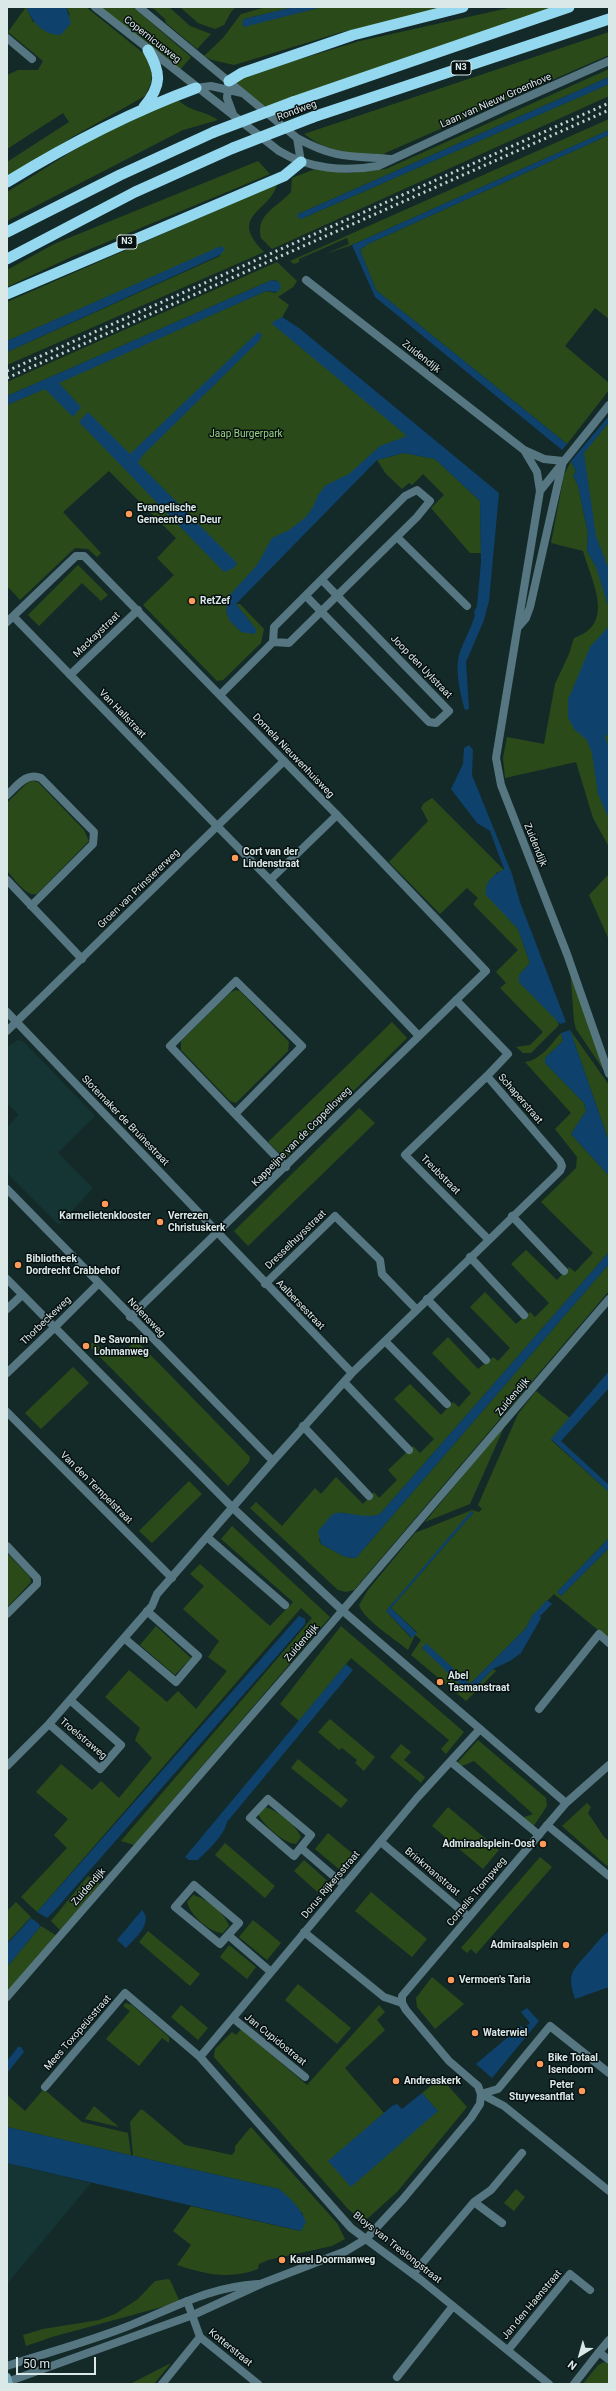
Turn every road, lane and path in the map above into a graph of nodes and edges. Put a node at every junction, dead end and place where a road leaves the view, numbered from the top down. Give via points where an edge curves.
1 (96, 7) edge
2 (139, 7) edge
3 (463, 7) edge
4 (569, 7) edge
5 (609, 19) edge
6 (7, 38) edge
7 (148, 50) junction
8 (32, 58) dead end
9 (609, 62) edge
10 (228, 85) junction
11 (196, 88) junction
12 (143, 108) junction
13 (234, 116) junction
14 (297, 138) junction
15 (391, 159) junction
16 (301, 162) junction
17 (7, 182) edge
18 (7, 232) edge
19 (7, 259) edge
20 (306, 280) dead end
21 (7, 294) edge
22 (609, 405) edge
23 (524, 450) junction
24 (563, 461) junction
25 (540, 491) junction
26 (397, 537) junction
27 (322, 580) junction
28 (306, 596) junction
29 (338, 596) junction
30 (467, 606) dead end
31 (138, 610) junction
32 (322, 612) junction
33 (10, 619) edge
34 (519, 626) junction
35 (273, 642) junction
36 (70, 675) junction
37 (220, 695) junction
38 (284, 761) junction
39 (7, 795) edge
40 (337, 815) junction
41 (217, 826) junction
42 (7, 880) edge
43 (270, 880) junction
44 (31, 906) junction
45 (82, 959) junction
46 (486, 972) joint
47 (456, 1000) junction
48 (7, 1012) edge
49 (16, 1022) junction
50 (7, 1031) edge
51 (419, 1036) junction
52 (607, 1063) edge
53 (609, 1074) edge
54 (487, 1076) junction
55 (235, 1114) junction
56 (560, 1161) joint
57 (286, 1167) junction
58 (7, 1189) edge
59 (512, 1216) junction
60 (219, 1233) junction
61 (488, 1239) junction
62 (470, 1257) junction
63 (564, 1271) dead end
64 (7, 1279) edge
65 (99, 1283) junction
66 (266, 1284) junction
67 (22, 1295) junction
68 (427, 1299) junction
69 (609, 1299) edge
70 (7, 1310) edge
71 (417, 1310) junction
72 (524, 1315) dead end
73 (130, 1317) junction
74 (55, 1327) junction
75 (385, 1341) junction
76 (486, 1360) dead end
77 (7, 1373) edge
78 (352, 1373) junction
79 (344, 1382) junction
80 (447, 1404) dead end
81 (7, 1412) edge
82 (303, 1426) junction
83 (409, 1450) dead end
84 (273, 1461) junction
85 (369, 1496) dead end
86 (233, 1508) junction
87 (207, 1537) junction
88 (7, 1546) edge
89 (172, 1578) junction
90 (285, 1605) dead end
91 (343, 1610) junction
92 (147, 1611) junction
93 (7, 1614) edge
94 (124, 1638) junction
95 (609, 1643) edge
96 (70, 1700) junction
97 (539, 1709) dead end
98 (49, 1724) junction
99 (480, 1729) junction
100 (451, 1762) junction
101 (609, 1765) edge
102 (7, 1766) edge
103 (566, 1804) junction
104 (547, 1825) junction
105 (539, 1835) junction
106 (381, 1842) junction
107 (301, 1848) junction
108 (609, 1876) edge
109 (344, 1885) junction
110 (469, 1917) junction
111 (304, 1932) junction
112 (228, 1935) junction
113 (271, 1972) junction
114 (7, 1997) edge
115 (402, 2003) junction
116 (234, 2018) junction
117 (200, 2057) junction
118 (609, 2073) edge
119 (305, 2077) dead end
120 (45, 2087) dead end
121 (481, 2094) junction
122 (522, 2153) dead end
123 (609, 2191) edge
124 (474, 2202) junction
125 (502, 2223) dead end
126 (366, 2239) junction
127 (413, 2274) junction
128 (263, 2283) junction
129 (590, 2290) dead end
130 (187, 2301) junction
131 (453, 2306) junction
132 (193, 2315) junction
133 (200, 2337) junction
134 (609, 2340) edge
135 (508, 2350) junction
136 (599, 2352) junction
137 (609, 2360) edge
138 (7, 2366) edge
139 (397, 2377) dead end
140 (8, 2381) edge
141 (162, 2384) edge
142 (258, 2384) edge
143 (549, 2384) edge
144 (574, 2384) edge

1 - 7 street, Copernicusweg
2 - 10 street, Copernicusweg
3 - 10 highway via 346,37 248,70
4 - 18 highway, Rondweg / N3, bridge via 293,102 214,132 120,175
5 - 19 highway, Rondweg / N3, bridge via 313,118 233,148 135,192
6 - 8 street
7 - 11 street, Copernicusweg
7 - 12 highway via 157,68 158,79 156,89
9 - 15 street, Laan van Nieuw Groenhove
10 - 11 street
10 - 13 street via 228,102
10 - 14 street, Copernicusweg via 242,93
11 - 12 highway
11 - 13 street, Copernicusweg
12 - 17 highway via 87,134
13 - 16 street, Copernicusweg via 279,151
14 - 15 street, Laan van Nieuw Groenhove via 316,148 344,157
14 - 16 street
15 - 16 street, Laan van Nieuw Groenhove via 378,166 350,169
16 - 21 highway, N3 via 284,176
20 - 23 street, Zuidendijk
22 - 24 street
23 - 24 street, Zuidendijk via 544,459
23 - 25 street, Zuidendijk via 537,472
24 - 25 street, Zuidendijk
24 - 34 street, Zuidendijk via 530,607 526,618
25 - 34 street, Zuidendijk via 524,576
26 - 27 street via 430,501 422,491 417,490 405,496
26 - 29 street
26 - 30 street
27 - 28 street
27 - 29 street, Joop den Uylstraat
28 - 32 street, Joop den Uylstraat
28 - 35 street via 274,627
29 - 32 street
29 - 32 street, Joop den Uylstraat via 449,711 436,722 429,722
31 - 33 street, Domela Nieuwenhuisweg via 84,556 76,556
31 - 36 street, Mackaystraat
31 - 37 street, Domela Nieuwenhuisweg
32 - 35 street via 289,642
33 - 36 street, Van Hallstraat
34 - 52 street, Zuidendijk via 496,758 501,785
35 - 37 street
36 - 41 street, Van Hallstraat
37 - 38 street, Domela Nieuwenhuisweg
38 - 40 street, Domela Nieuwenhuisweg
38 - 41 street, Groen van Prinstererweg
39 - 44 street via 25,777 33,775 41,778 94,832 93,844
40 - 43 street
40 - 46 street, Domela Nieuwenhuisweg
41 - 43 street
41 - 45 street, Groen van Prinstererweg
42 - 44 street
43 - 51 street
44 - 45 street
45 - 49 street, Groen van Prinstererweg
46 - 47 street, Kappeijne van de Coppelloweg
47 - 51 street, Kappeijne van de Coppelloweg
47 - 54 street, Schaperstraat via 508,1054
48 - 49 street, Slotemaker de Bruïnestraat
49 - 50 street, Groen van Prinstererweg
49 - 60 street, Slotemaker de Bruïnestraat
51 - 57 street, Kappeijne van de Coppelloweg
52 - 53 street, Zuidendijk
54 - 56 street, Schaperstraat
54 - 61 street, Treubstraat via 405,1155
55 - 55 street via 302,1046 236,981 170,1046
55 - 57 street
56 - 59 street, Troelstraweg via 560,1171
57 - 60 street, Kappeijne van de Coppelloweg
58 - 65 street, Nolensweg
59 - 61 street, Troelstraweg
59 - 63 street
60 - 66 street, Aalbersestraat
60 - 73 street, Kappeijne van de Coppelloweg
61 - 62 street, Troelstraweg
62 - 68 street, Troelstraweg
62 - 72 street
64 - 67 street
65 - 73 street, Nolensweg
65 - 74 street, Thorbeckeweg
66 - 71 street, Dresselhuysstraat via 335,1216 380,1260 382,1274
66 - 78 street, Aalbersestraat
67 - 70 street
67 - 74 street
68 - 71 street, Troelstraweg
68 - 76 street
69 - 91 street, Zuidendijk
71 - 75 street, Troelstraweg
73 - 84 street, Nolensweg
74 - 77 street, Thorbeckeweg
74 - 86 street
75 - 78 street, Troelstraweg
75 - 80 street
78 - 79 street, Troelstraweg
79 - 82 street, Troelstraweg
79 - 83 street
81 - 89 street, Van den Tempelstraat
82 - 84 street, Troelstraweg
82 - 85 street
84 - 86 street, Troelstraweg
86 - 87 street, Troelstraweg
86 - 91 street
87 - 89 street, Troelstraweg
87 - 90 street
88 - 93 street via 37,1578 37,1584
89 - 92 street, Troelstraweg
91 - 99 street
91 - 114 street, Zuidendijk
92 - 94 street, Troelstraweg
92 - 94 street via 198,1656 176,1682
94 - 96 street, Troelstraweg
95 - 97 street via 599,1634
96 - 98 street, Troelstraweg
96 - 98 street, Troelstraweg via 121,1745 117,1750 100,1769
98 - 102 street, Troelstraweg
99 - 100 street, Dorus Rijkersstraat
99 - 103 street
100 - 105 street
100 - 106 street, Dorus Rijkersstraat
101 - 103 street, Cornelis Trompweg
103 - 104 street, Cornelis Trompweg
104 - 105 street, Cornelis Trompweg
104 - 108 street
105 - 110 street, Cornelis Trompweg
106 - 109 street, Dorus Rijkersstraat
106 - 110 street, Brinkmanstraat
107 - 107 street via 311,1835 268,1798 250,1818 294,1856
107 - 109 street
109 - 111 street, Dorus Rijkersstraat
110 - 115 street, Cornelis Trompweg via 402,1996
111 - 113 street, Dorus Rijkersstraat
111 - 115 street via 384,1997
112 - 112 street via 239,1923 194,1885 175,1907 220,1944
112 - 113 street
113 - 116 street, Dorus Rijkersstraat
115 - 121 street via 449,2061 478,2086
116 - 117 street, Dorus Rijkersstraat
116 - 119 street, Jan Cupidostraat
117 - 120 street, Mees Toxopeüsstraat via 125,1993
117 - 126 street, Bloys van Treslongstraat via 351,2228
118 - 121 street via 550,2026 498,2089
121 - 123 street via 504,2106
121 - 126 street via 480,2104 471,2118
122 - 124 street via 491,2190
124 - 125 street
124 - 127 street
126 - 127 street, Bloys van Treslongstraat
126 - 128 street via 346,2251
127 - 131 street, Bloys van Treslongstraat
128 - 130 street via 226,2287
128 - 132 street
129 - 135 street, Jan den Haenstraat via 570,2274
130 - 132 street, Kotterstraat
130 - 138 street via 94,2338
131 - 135 street, Bloys van Treslongstraat
131 - 139 street
132 - 133 street, Kotterstraat
132 - 140 street
133 - 141 street
133 - 142 street, Kotterstraat
134 - 136 street
135 - 143 street, Bloys van Treslongstraat
136 - 137 street
136 - 144 street

